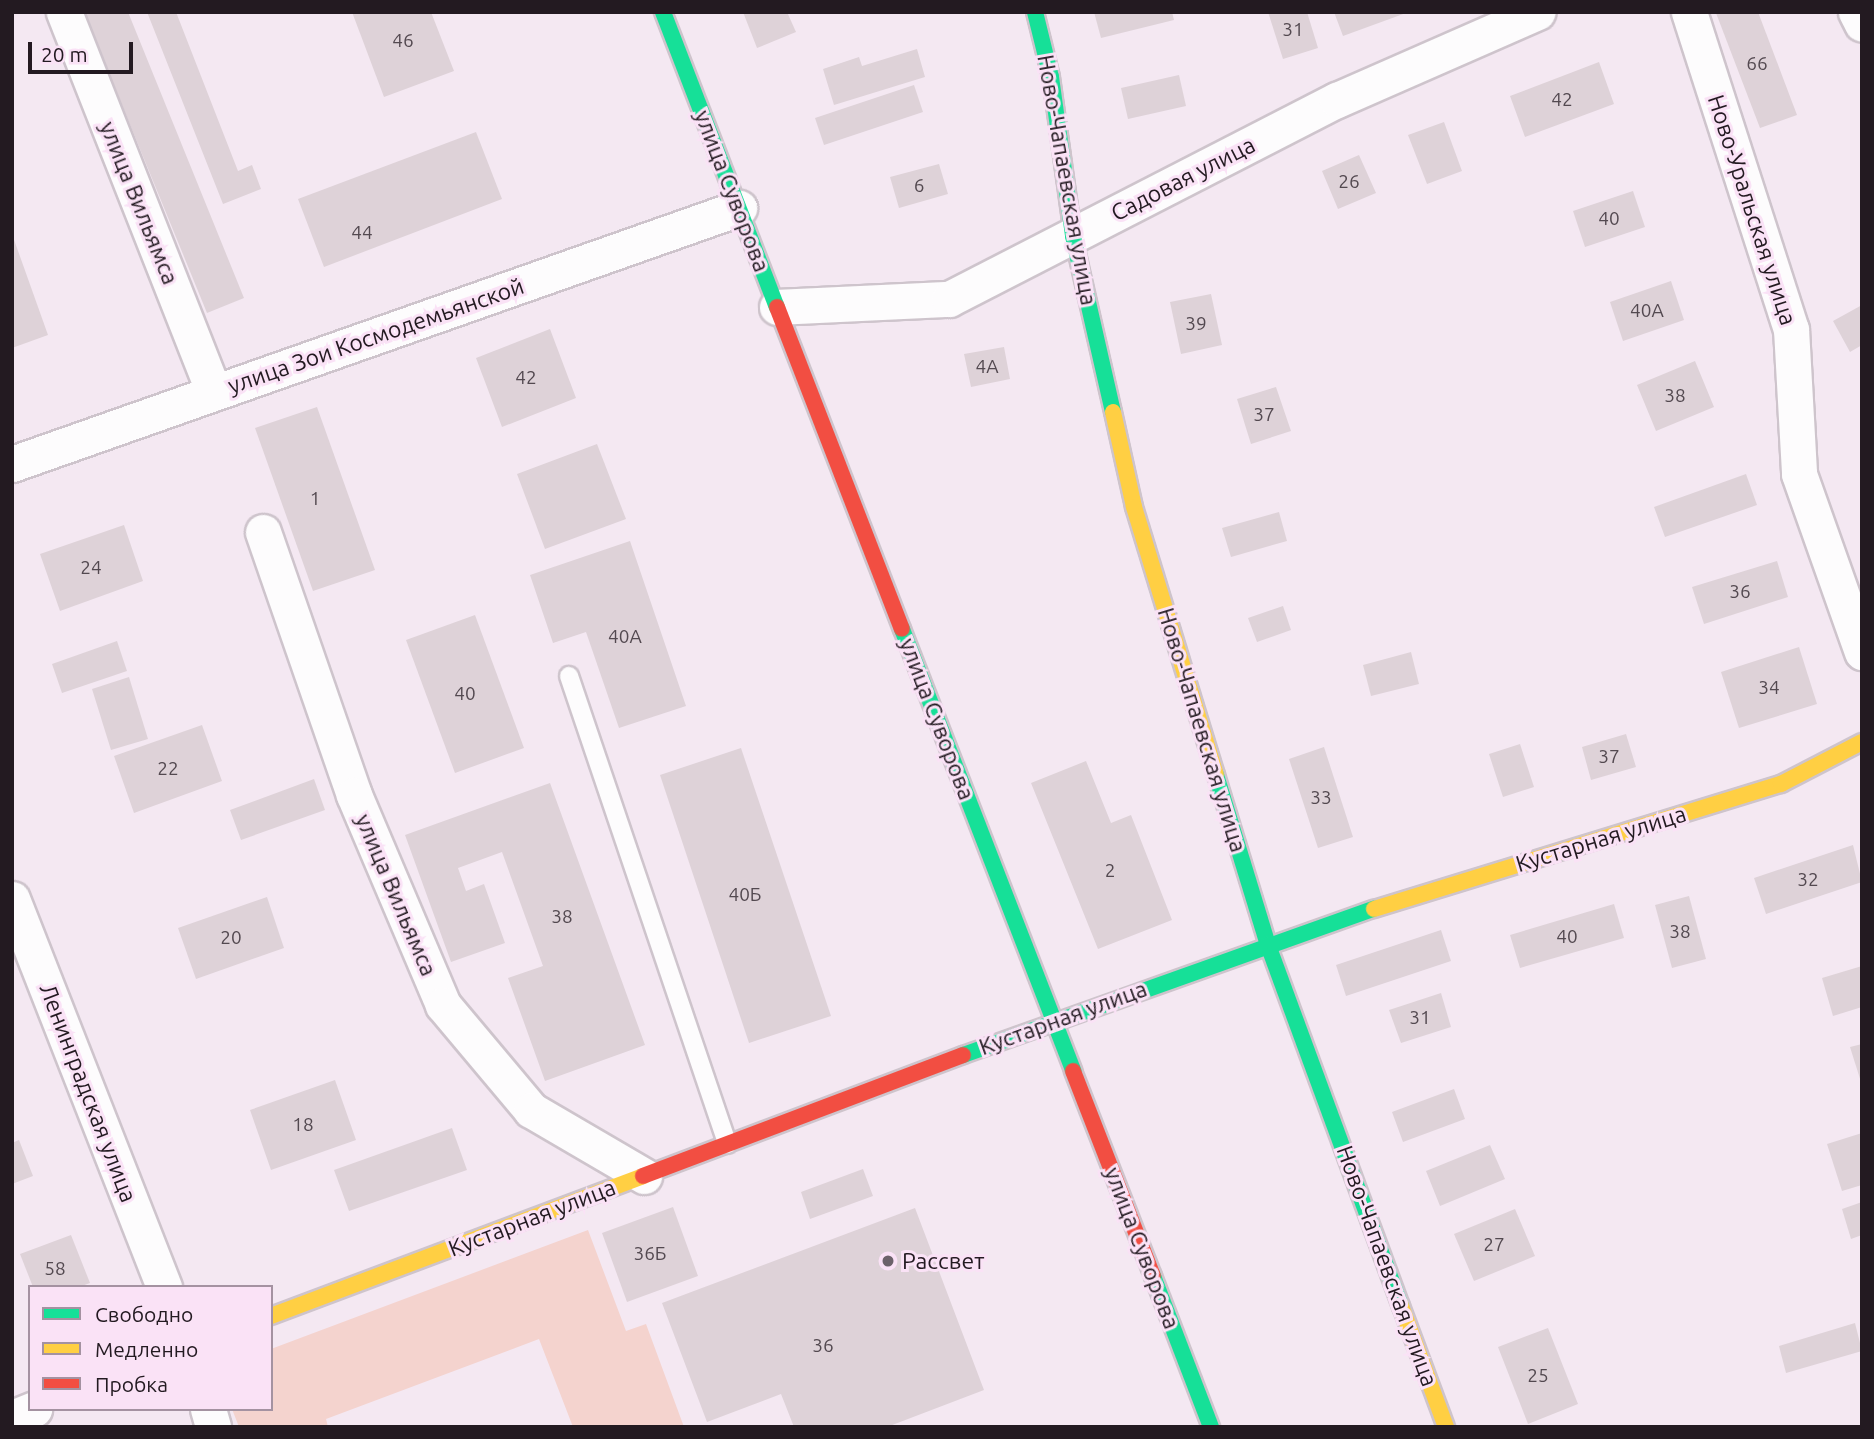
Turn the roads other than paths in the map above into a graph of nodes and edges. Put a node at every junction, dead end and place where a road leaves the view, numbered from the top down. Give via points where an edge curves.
1 (64, 12) edge
2 (663, 12) edge
3 (1035, 12) edge
4 (1537, 12) edge
5 (1689, 12) edge
6 (1856, 12) edge
7 (1862, 24) edge
8 (739, 208) junction
9 (1073, 236) junction
10 (777, 307) junction
11 (214, 393) junction
12 (12, 464) edge
13 (263, 532) dead end
14 (1862, 652) edge
15 (569, 676) dead end
16 (1862, 742) edge
17 (12, 899) edge
18 (1268, 945) junction
19 (1054, 1021) junction
20 (727, 1144) junction
21 (644, 1176) junction
22 (163, 1285) edge
23 (273, 1315) edge
24 (29, 1411) edge
25 (12, 1418) edge
26 (1210, 1427) edge
27 (1446, 1427) edge

1 - 11 street, улица Вильямса
2 - 8 street, улица Суворова
3 - 9 street, Ново-Чапаевская улица via 1051,77
4 - 9 street, Садовая улица via 1337,100
5 - 14 street, Ново-Уральская улица via 1791,330 1799,474
6 - 7 street
8 - 10 street, улица Суворова
8 - 11 street, улица Зои Космодемьянской
9 - 10 street, Садовая улица via 949,299
9 - 18 street, Ново-Чапаевская улица via 1134,507
10 - 19 street, улица Суворова
11 - 12 street, улица Зои Космодемьянской
13 - 21 street, улица Вильямса via 354,795 443,1005 531,1110
15 - 20 lane
16 - 18 street, Кустарная улица via 1781,784
17 - 22 street, Ленинградская улица
18 - 19 street, Кустарная улица
18 - 27 street, Ново-Чапаевская улица
19 - 20 street, Кустарная улица
19 - 26 street, улица Суворова
20 - 21 street, Кустарная улица
21 - 23 street, Кустарная улица
24 - 25 street

